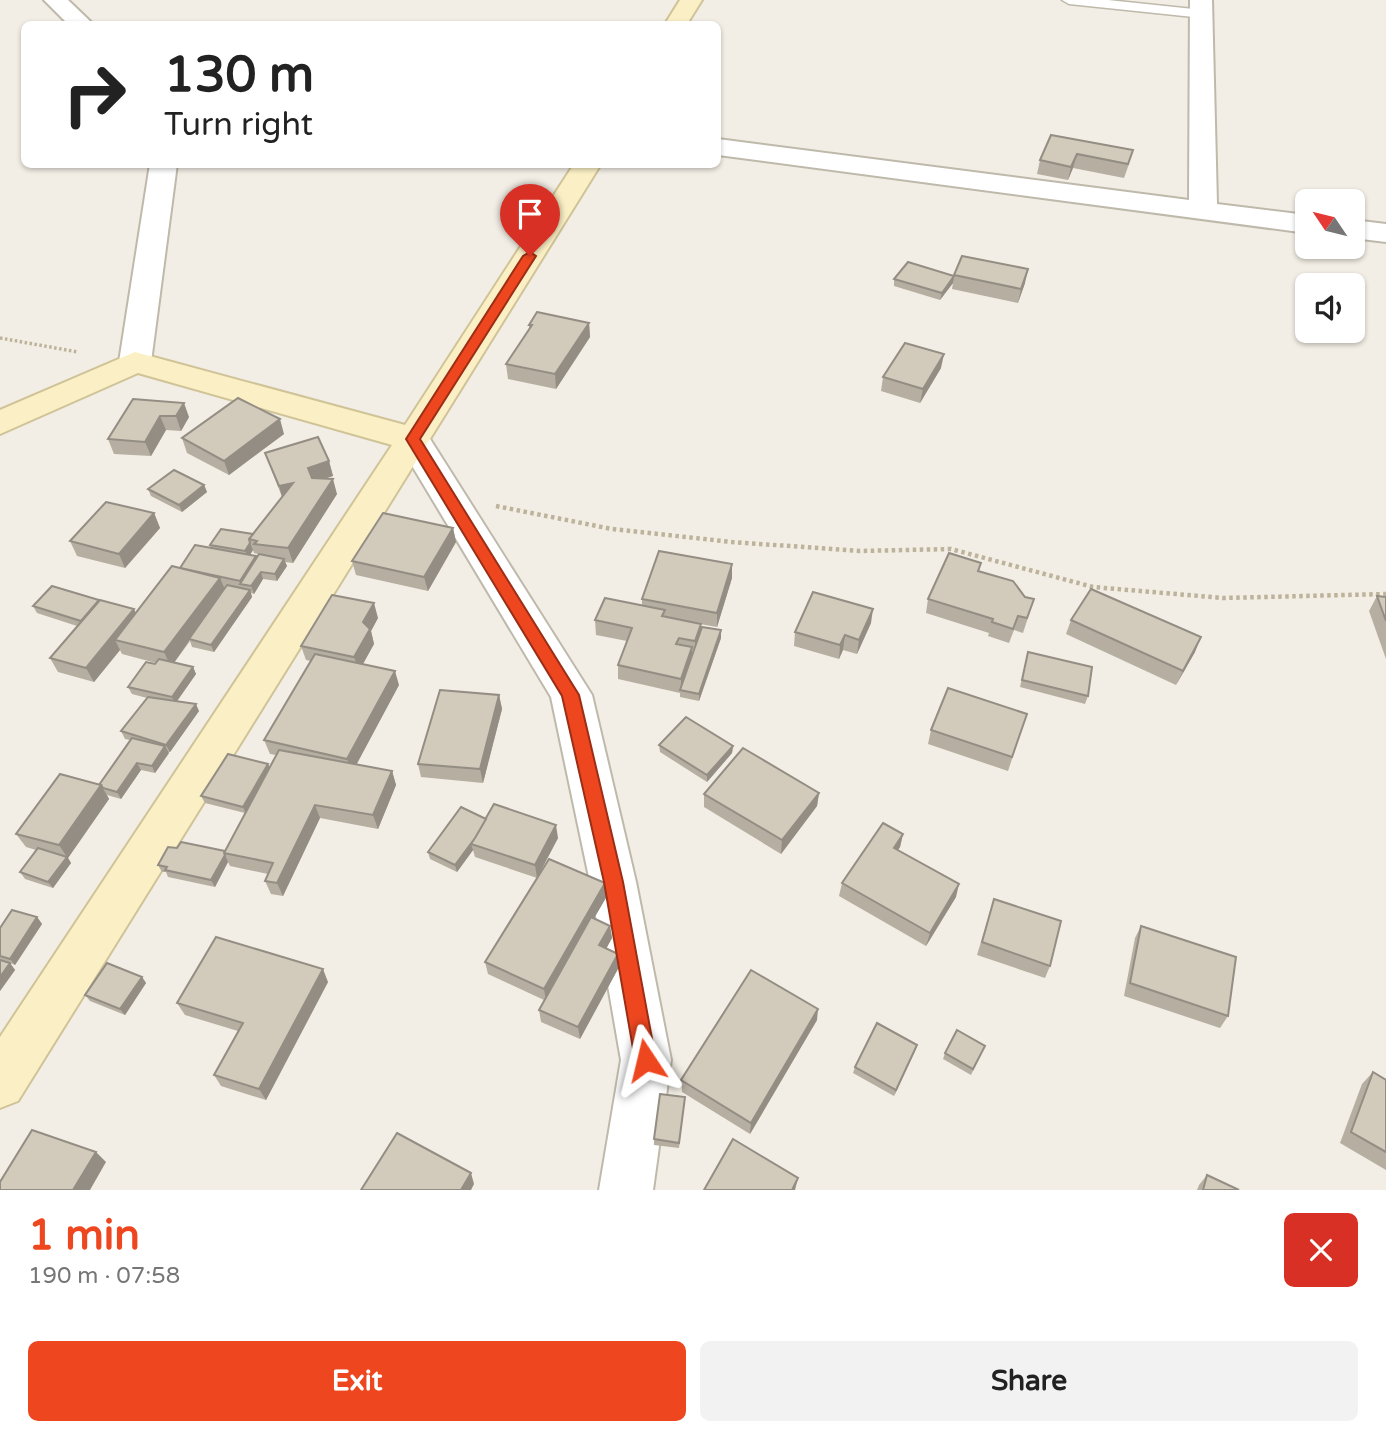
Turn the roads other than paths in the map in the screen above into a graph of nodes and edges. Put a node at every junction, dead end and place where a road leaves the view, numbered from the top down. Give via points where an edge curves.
1 (55, 0) edge
2 (691, 0) edge
3 (1069, 0) edge
4 (1202, 7) edge
5 (78, 21) edge
6 (678, 21) edge
7 (721, 148) edge
8 (163, 168) edge
9 (585, 168) edge
10 (1203, 212) junction
11 (1295, 223) edge
12 (1365, 230) edge
13 (1386, 233) edge
14 (135, 362) junction
15 (0, 423) edge
16 (413, 439) junction
17 (0, 1083) edge
18 (626, 1190) edge

1 - 5 street
2 - 6 main road
3 - 4 lane
4 - 10 street
7 - 10 street
8 - 14 street
9 - 16 main road
10 - 11 street
12 - 13 street
14 - 15 main road
14 - 16 main road
16 - 17 main road
16 - 18 street via 571,695 613,882 646,1060

